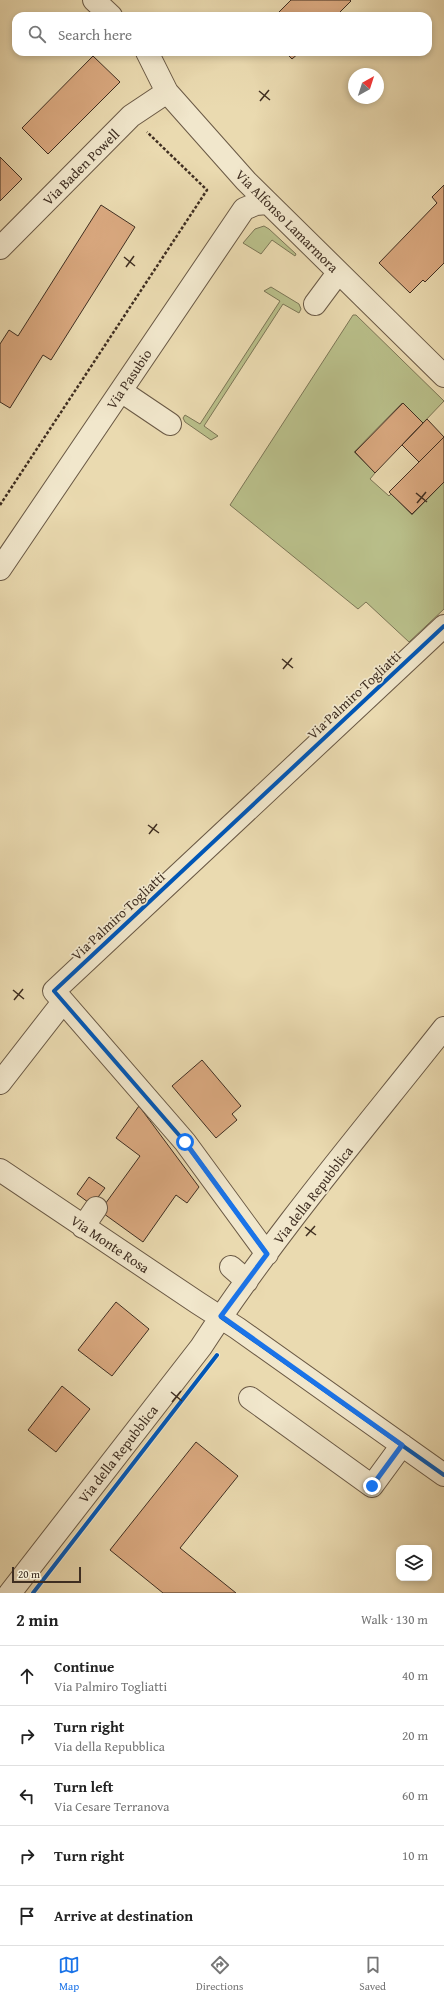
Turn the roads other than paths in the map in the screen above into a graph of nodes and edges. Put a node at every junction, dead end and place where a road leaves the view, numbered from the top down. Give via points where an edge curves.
1 (94, 0) edge
2 (107, 12) edge
3 (149, 56) edge
4 (167, 92) junction
5 (267, 203) junction
6 (0, 248) edge
7 (338, 274) junction
8 (315, 304) dead end
9 (444, 376) edge
10 (121, 391) junction
11 (170, 424) dead end
12 (0, 569) edge
13 (444, 626) edge
14 (64, 1002) junction
15 (444, 1028) edge
16 (0, 1084) edge
17 (0, 1170) edge
18 (96, 1208) dead end
19 (84, 1227) junction
20 (267, 1254) junction
21 (221, 1316) junction
22 (250, 1398) dead end
23 (402, 1445) junction
24 (443, 1473) edge
25 (10, 1593) edge

1 - 2 street
3 - 4 street, Via Alfonso Lamarmora
4 - 5 street, Via Alfonso Lamarmora
4 - 6 street, Via Baden Powell via 131,116
5 - 7 street, Via Alfonso Lamarmora
5 - 10 street, Via Pasubio via 244,209
7 - 8 street
7 - 9 street, Via Alfonso Lamarmora
10 - 11 street
10 - 12 street, Via Pasubio
13 - 14 street, Via Palmiro Togliatti via 54,991
14 - 16 street
14 - 20 street, Via Palmiro Togliatti via 185,1142
15 - 20 street, Via della Repubblica
17 - 19 street, Via Monte Rosa
18 - 19 street
19 - 21 street, Via Monte Rosa via 150,1260
20 - 21 street, Via della Repubblica via 239,1274
21 - 23 street, Via Monte Rosa
21 - 25 street, Via della Repubblica via 201,1347
22 - 23 street via 372,1486
23 - 24 street, Via Monte Rosa

